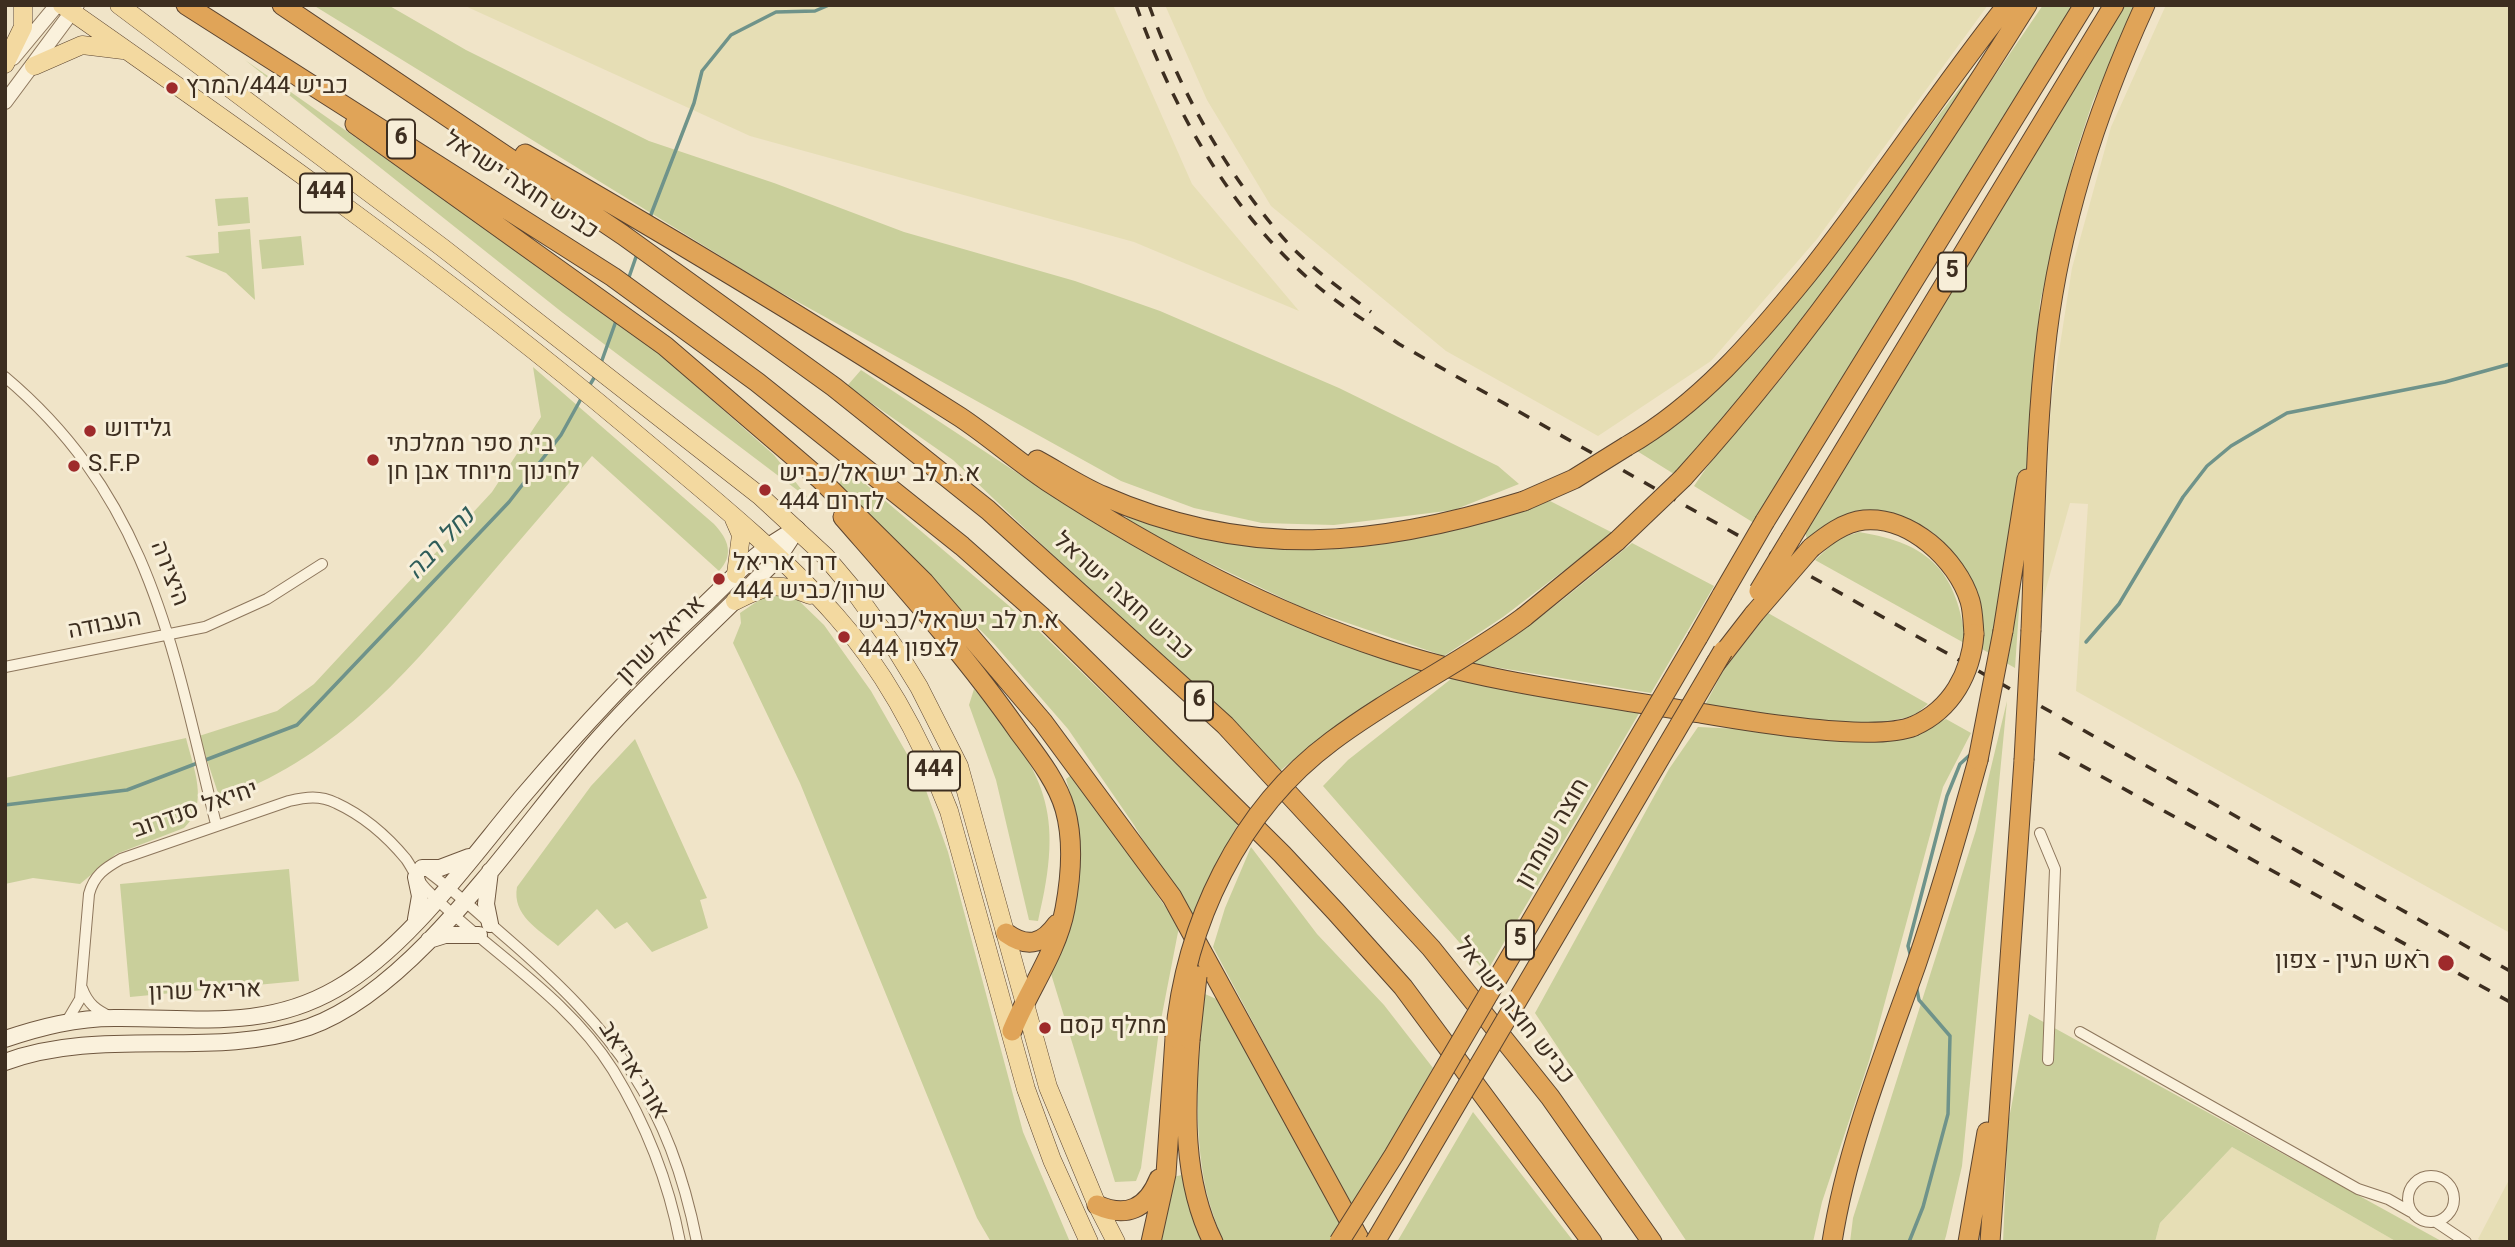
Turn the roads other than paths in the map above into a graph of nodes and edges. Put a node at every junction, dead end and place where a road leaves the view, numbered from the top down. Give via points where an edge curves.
1 (23, 5) edge
2 (119, 5) edge
3 (185, 5) edge
4 (282, 5) edge
5 (2007, 5) edge
6 (2027, 5) edge
7 (2084, 5) edge
8 (2114, 5) edge
9 (2145, 5) edge
10 (67, 7) edge
11 (130, 51) junction
12 (5, 66) edge
13 (34, 66) junction
14 (409, 89) junction
15 (5, 102) edge
16 (5, 377) edge
17 (2043, 382) junction
18 (964, 420) junction
19 (754, 422) junction
20 (732, 516) junction
21 (797, 529) junction
22 (771, 552) junction
23 (322, 564) dead end
24 (736, 574) junction
25 (820, 600) junction
26 (735, 601) junction
27 (1751, 612) junction
28 (167, 635) junction
29 (5, 667) edge
30 (216, 824) junction
31 (2040, 833) dead end
32 (474, 854) junction
33 (490, 869) junction
34 (419, 873) junction
35 (441, 892) junction
36 (458, 907) junction
37 (1065, 911) junction
38 (415, 923) junction
39 (485, 930) junction
40 (1006, 933) junction
41 (429, 940) junction
42 (82, 988) junction
43 (1024, 1001) junction
44 (112, 1018) junction
45 (67, 1021) junction
46 (1012, 1031) junction
47 (2080, 1032) dead end
48 (5, 1039) edge
49 (1183, 1039) junction
50 (2048, 1060) dead end
51 (5, 1062) edge
52 (1992, 1141) junction
53 (1168, 1144) junction
54 (2410, 1188) junction
55 (2388, 1199) junction
56 (1097, 1205) junction
57 (2411, 1212) junction
58 (2450, 1212) junction
59 (2436, 1222) junction
60 (2461, 1238) edge
61 (680, 1242) edge
62 (697, 1242) edge
63 (1087, 1242) edge
64 (1116, 1242) edge
65 (1151, 1242) edge
66 (1213, 1242) edge
67 (1339, 1242) edge
68 (1361, 1242) edge
69 (1375, 1242) edge
70 (1592, 1242) edge
71 (1652, 1242) edge
72 (1832, 1242) edge
73 (1968, 1242) edge
74 (1990, 1242) edge

1 - 12 main road via 23,27
2 - 21 main road, 444 via 586,359
3 - 19 highway via 629,317
3 - 70 highway, כביש חוצה ישראל / 6 via 613,277 757,382 962,546 1041,616 1282,854 1403,988
4 - 14 highway, כביש חוצה ישראל / 6
5 - 18 highway, bridge via 1831,245 1751,345 1683,407 1627,446 1574,479 1524,501 1428,528 1375,537 1319,542 1273,539 1183,522 1121,503
6 - 49 highway, bridge via 1946,134 1852,268 1750,404 1683,478 1617,541 1524,617 1317,754 1271,799 1244,837 1192,944
7 - 67 highway, חוצה שומרון / 5, bridge via 1765,521
8 - 27 highway, 5, bridge via 1791,538
9 - 17 highway via 2096,124 2075,198 2047,333
10 - 11 main road, 444
10 - 12 street
10 - 13 street
11 - 13 main road via 82,45
11 - 20 main road, 444 via 414,257 604,407
13 - 15 street
14 - 18 highway via 662,232
14 - 71 highway, כביש חוצה ישראל / 6 via 834,387 988,510 1225,725 1431,948 1550,1097
16 - 28 street, היצירה via 55,423 117,509 151,579
17 - 52 highway, bridge via 2024,760 2008,997
17 - 72 highway, bridge via 1978,760 1838,1207
18 - 27 highway, bridge via 1045,479 1170,554 1382,648 1488,676 1743,720 1880,732 1914,726 1946,704 1972,657 1970,601 1954,567 1910,531 1885,522 1864,520 1840,527 1811,548
19 - 37 highway via 927,613 1046,769 1065,808 1071,842
19 - 68 highway via 820,479 924,582 1001,670 1122,826 1172,897
20 - 22 main road, 444
20 - 24 main road via 741,535
21 - 22 main road, אריאל שרון
21 - 40 main road, 444 via 870,611 936,718 972,805
22 - 24 main road, אריאל שרון
22 - 25 main road, 444
22 - 26 main road, אריאל שרון
23 - 28 street, העבודה via 230,618
24 - 32 main road, אריאל שרון via 609,697
25 - 26 main road via 783,585 762,587
25 - 46 main road, 444 via 878,671 933,769
26 - 33 main road, אריאל שרון via 604,733
27 - 69 highway, 5, bridge via 1721,655
28 - 29 street, העבודה
28 - 30 street, היצירה
30 - 34 street, יחיאל סנדרוב via 311,796 334,802 374,827
30 - 42 street, יחיאל סנדרוב via 121,859 92,880
31 - 50 street via 2055,869
32 - 34 main road
32 - 35 main road, אריאל שרון
33 - 36 main road, אריאל שרון
33 - 39 main road
34 - 35 street, יחיאל סנדרוב
34 - 35 street, יחיאל סנדרוב
34 - 38 main road
35 - 36 street, אורי אריאב
35 - 36 street, יחיאל סנדרוב
35 - 38 main road, אריאל שרון
36 - 39 street, אורי אריאב
36 - 39 street, אורי אריאב
36 - 41 main road, אריאל שרון
37 - 40 highway via 1048,936 1035,944
37 - 43 highway
38 - 44 main road, אריאל שרון via 361,973 292,1009 251,1018
39 - 41 main road
39 - 61 street, אורי אריאב via 582,1029 613,1070 646,1128 663,1170
39 - 62 street, אורי אריאב via 563,986 626,1061 678,1164
40 - 43 main road, 444
41 - 51 main road, אריאל שרון via 374,990 312,1026 285,1034 260,1040 67,1047
42 - 44 street via 96,1010
42 - 45 street, יחיאל סנדרוב via 75,1012
43 - 46 highway
43 - 56 main road, 444 via 1048,1087
44 - 45 main road, אריאל שרון
45 - 48 main road, אריאל שרון
46 - 63 main road, 444 via 1027,1089
47 - 55 street via 2358,1189
49 - 53 highway
49 - 66 highway via 1194,1188
52 - 73 highway
52 - 74 highway
53 - 56 highway via 1156,1187 1139,1207 1120,1213
53 - 65 highway
54 - 55 street
54 - 57 street
54 - 58 street via 2421,1178 2444,1180 2454,1196
55 - 57 street
56 - 64 main road, 444
57 - 59 street via 2422,1221
58 - 59 street
58 - 60 street
59 - 60 street

